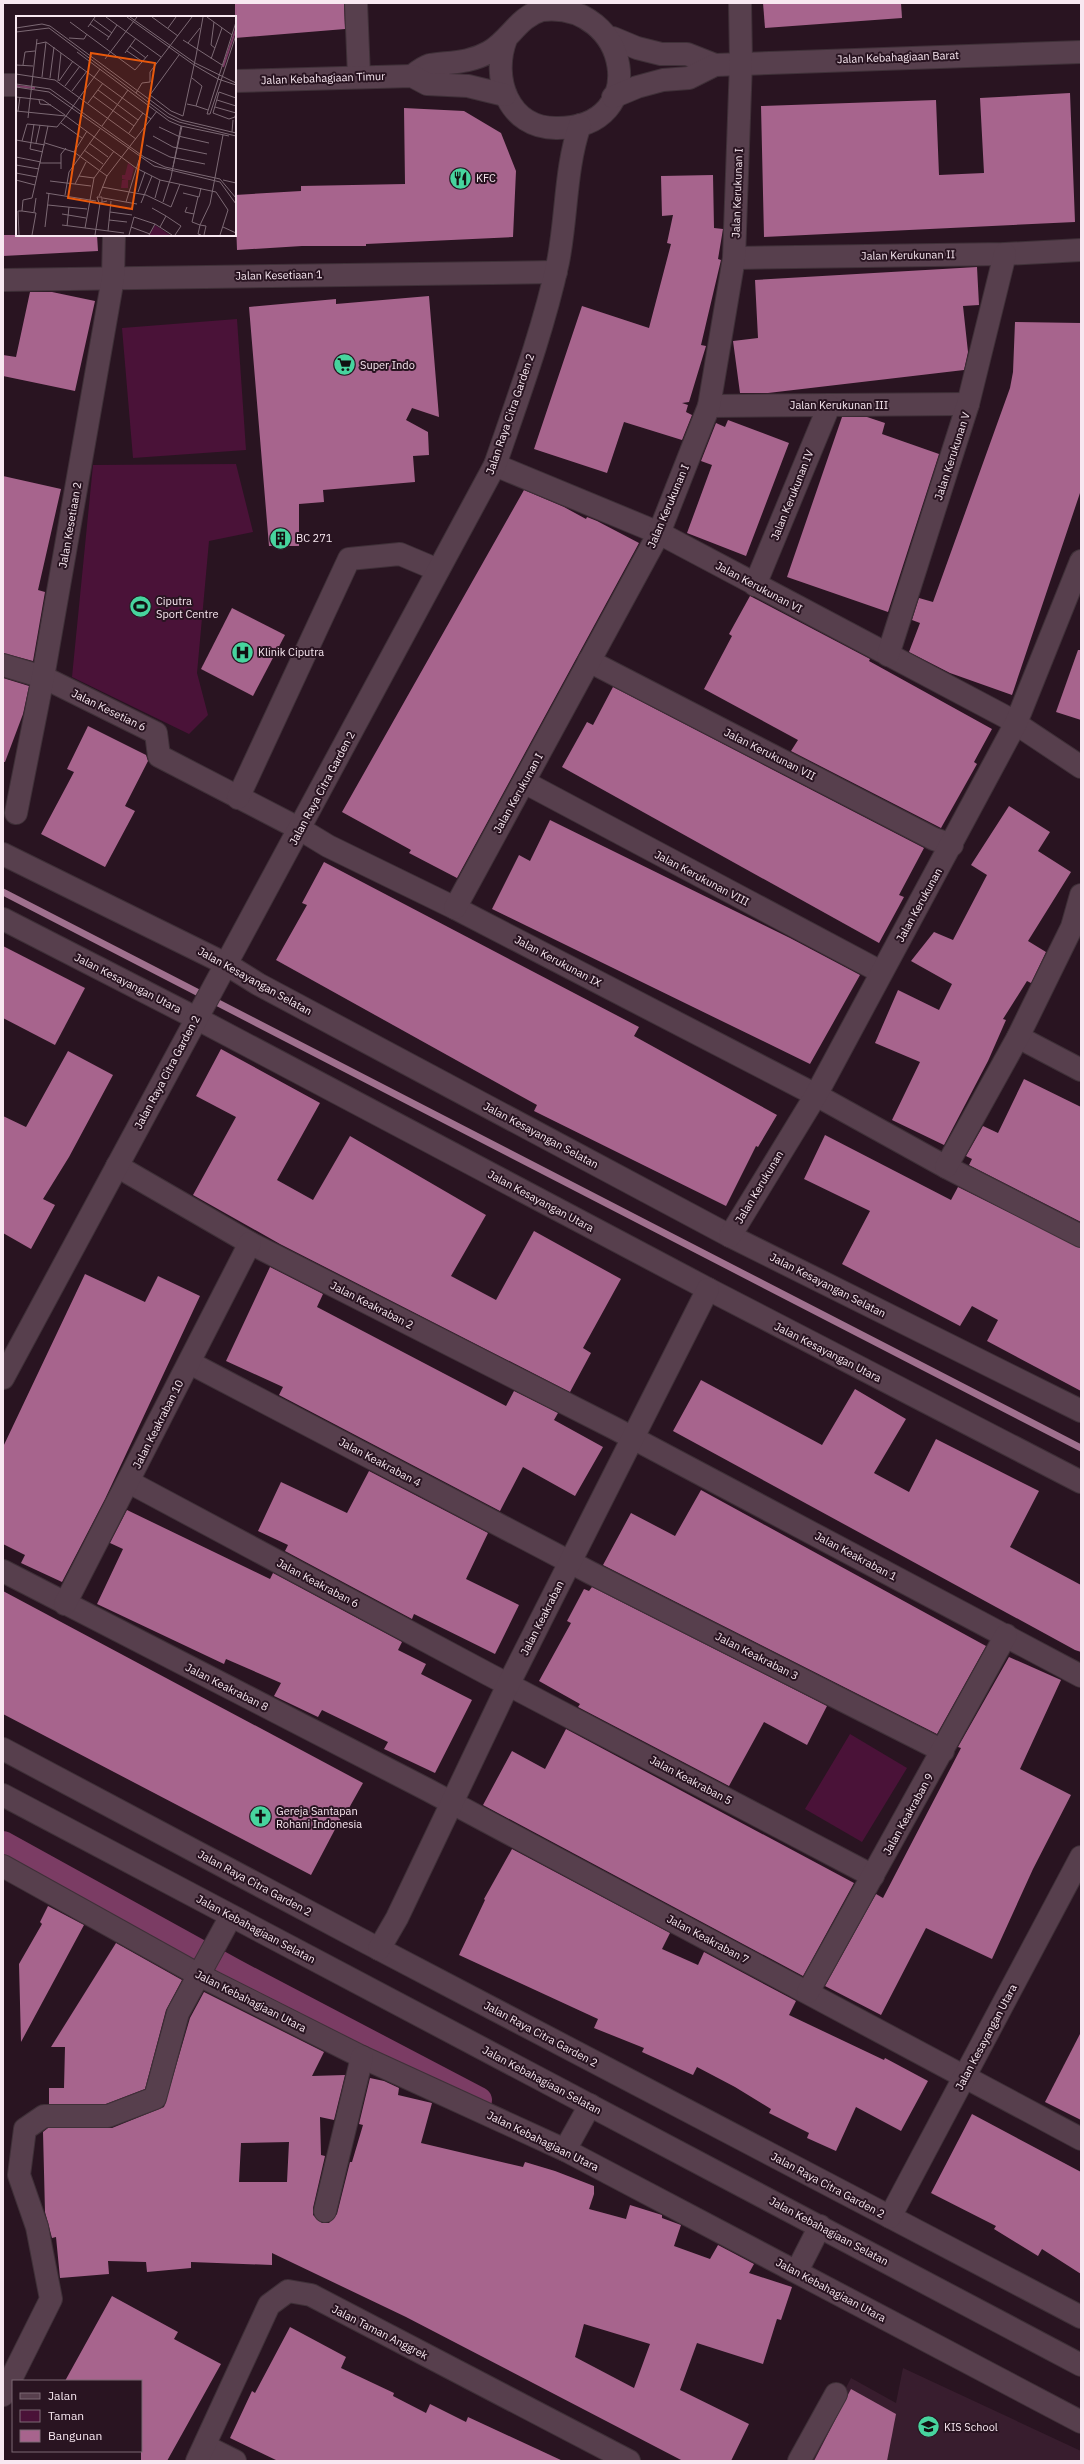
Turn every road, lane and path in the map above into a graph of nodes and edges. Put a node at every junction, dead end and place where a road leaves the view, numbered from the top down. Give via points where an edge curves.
1 (356, 3) edge
2 (740, 3) edge
3 (546, 6) edge
4 (574, 6) edge
5 (613, 38) junction
6 (506, 39) junction
7 (1081, 52) edge
8 (740, 62) junction
9 (715, 65) junction
10 (359, 76) junction
11 (412, 76) junction
12 (236, 81) edge
13 (3, 85) edge
14 (16, 85) edge
15 (505, 95) junction
16 (613, 97) junction
17 (580, 125) junction
18 (551, 128) junction
19 (570, 171) junction
20 (114, 236) edge
21 (1081, 250) edge
22 (1005, 254) junction
23 (734, 258) junction
24 (556, 272) junction
25 (113, 278) junction
26 (3, 280) edge
27 (968, 404) junction
28 (709, 406) junction
29 (829, 406) junction
30 (495, 465) junction
31 (659, 533) junction
32 (1081, 561) edge
33 (438, 570) junction
34 (755, 585) junction
35 (888, 655) junction
36 (589, 661) junction
37 (3, 665) edge
38 (43, 678) junction
39 (1016, 723) junction
40 (1081, 767) edge
41 (524, 782) junction
42 (238, 798) junction
43 (16, 813) dead end
44 (300, 829) junction
45 (952, 845) junction
46 (3, 854) edge
47 (1081, 895) edge
48 (455, 908) junction
49 (3, 918) edge
50 (225, 966) junction
51 (881, 972) junction
52 (198, 1015) junction
53 (1018, 1037) junction
54 (1081, 1070) edge
55 (816, 1095) junction
56 (116, 1166) junction
57 (946, 1167) junction
58 (730, 1236) junction
59 (1081, 1236) edge
60 (250, 1243) junction
61 (708, 1289) junction
62 (190, 1363) junction
63 (3, 1378) edge
64 (1081, 1411) edge
65 (632, 1437) junction
66 (129, 1482) junction
67 (1081, 1482) edge
68 (570, 1562) junction
69 (3, 1571) edge
70 (65, 1604) junction
71 (1006, 1635) junction
72 (1081, 1676) edge
73 (508, 1685) junction
74 (3, 1749) edge
75 (943, 1751) junction
76 (3, 1795) edge
77 (452, 1802) junction
78 (1081, 1857) edge
79 (3, 1866) edge
80 (873, 1876) junction
81 (231, 1916) junction
82 (379, 1949) junction
83 (199, 1975) junction
84 (808, 1992) junction
85 (362, 2057) junction
86 (965, 2076) junction
87 (587, 2109) junction
88 (1081, 2139) edge
89 (566, 2148) junction
90 (324, 2211) dead end
91 (890, 2217) junction
92 (818, 2229) junction
93 (798, 2270) junction
94 (1081, 2317) edge
95 (1081, 2365) edge
96 (836, 2394) dead end
97 (3, 2395) edge
98 (1081, 2422) edge
99 (201, 2454) edge
100 (235, 2461) edge
101 (629, 2461) edge
102 (799, 2461) edge

1 - 10 street
2 - 8 street, Jalan Kerukunan I
3 - 4 street
3 - 6 street via 521,20
4 - 5 street via 598,20
5 - 9 street, Jalan Kebahagiaan Barat via 637,48 661,54 687,54
5 - 16 street via 620,67 619,82
6 - 11 street via 489,52 468,61 428,66
6 - 15 street via 499,67
7 - 8 street, Jalan Kebahagiaan Barat
8 - 9 street, Jalan Kebahagiaan Barat
8 - 23 street, Jalan Kerukunan I
9 - 16 street, Jalan Kebahagiaan Barat via 689,78 657,82
10 - 11 street, Jalan Kebahagiaan Timur
10 - 12 street, Jalan Kebahagiaan Timur
11 - 15 street, Jalan Kebahagiaan Timur via 427,84 468,86
13 - 14 street
15 - 18 street via 524,117
16 - 17 street via 599,114
17 - 18 street
17 - 19 street, Jalan Raya Citra Garden 2 via 573,146
18 - 19 street, Jalan Raya Citra Garden 2 via 563,146
19 - 24 street, Jalan Raya Citra Garden 2 via 564,232
20 - 25 street, Jalan Kesetiaan 2
21 - 22 street, Jalan Kerukunan II
22 - 23 street, Jalan Kerukunan II
22 - 27 street, Jalan Kerukunan V
23 - 28 street, Jalan Kerukunan I
24 - 25 street, Jalan Kesetiaan 1
24 - 30 street, Jalan Raya Citra Garden 2
25 - 26 street, Jalan Kesetiaan 1
25 - 38 street, Jalan Kesetiaan 2
27 - 29 street, Jalan Kerukunan III
27 - 35 street, Jalan Kerukunan V
28 - 29 street, Jalan Kerukunan III
28 - 31 street, Jalan Kerukunan I
29 - 34 street, Jalan Kerukunan IV
30 - 31 street, Jalan Kerukunan VI
30 - 33 street, Jalan Raya Citra Garden 2
31 - 34 street, Jalan Kerukunan VI
31 - 36 street, Jalan Kerukunan I
32 - 39 street, Jalan Kerukunan
33 - 42 street via 400,554 349,559
33 - 44 street, Jalan Raya Citra Garden 2
34 - 35 street, Jalan Kerukunan VI
35 - 39 street, Jalan Kerukunan VI
36 - 41 street, Jalan Kerukunan I
36 - 45 street, Jalan Kerukunan VII via 934,839
37 - 38 street, Jalan Kesetian 6
38 - 42 street, Jalan Kesetian 6 via 156,733 159,756
38 - 43 street, Jalan Kesetiaan 2
39 - 40 street, Jalan Kerukunan VI
39 - 45 street, Jalan Kerukunan
41 - 48 street, Jalan Kerukunan I
41 - 51 street, Jalan Kerukunan VIII
42 - 44 street, Jalan Kesetian 6
44 - 48 street, Jalan Kerukunan IX via 328,846
44 - 50 street, Jalan Raya Citra Garden 2
45 - 51 street, Jalan Kerukunan
46 - 50 street, Jalan Kesayangan Selatan
47 - 53 street via 1072,927
48 - 55 street, Jalan Kerukunan IX
49 - 52 street, Jalan Kesayangan Utara
50 - 52 street, Jalan Raya Citra Garden 2
50 - 58 street, Jalan Kesayangan Selatan
51 - 55 street, Jalan Kerukunan
52 - 56 street, Jalan Raya Citra Garden 2
52 - 61 street, Jalan Kesayangan Utara
53 - 54 street
53 - 57 street
55 - 57 street, Jalan Kerukunan IX
55 - 58 street, Jalan Kerukunan
56 - 60 street, Jalan Keakraban 2
56 - 63 street, Jalan Raya Citra Garden 2
57 - 59 street, Jalan Kerukunan IX
58 - 64 street, Jalan Kesayangan Selatan
60 - 62 street, Jalan Keakraban 10
60 - 65 street, Jalan Keakraban 2
61 - 65 street, Jalan Keakraban
61 - 67 street, Jalan Kesayangan Utara
62 - 66 street, Jalan Keakraban 10
62 - 68 street, Jalan Keakraban 4
65 - 68 street, Jalan Keakraban
65 - 71 street, Jalan Keakraban 1
66 - 70 street, Jalan Keakraban 10
66 - 73 street, Jalan Keakraban 6
68 - 73 street, Jalan Keakraban
68 - 75 street, Jalan Keakraban 3
69 - 70 street, Jalan Keakraban 8
70 - 77 street, Jalan Keakraban 8
71 - 72 street, Jalan Keakraban 1
71 - 75 street, Jalan Keakraban 9
73 - 77 street, Jalan Keakraban
73 - 80 street, Jalan Keakraban 5
74 - 82 street, Jalan Raya Citra Garden 2
75 - 80 street, Jalan Keakraban 9
76 - 81 street, Jalan Kebahagiaan Selatan
77 - 82 street, Jalan Keakraban via 397,1918
77 - 84 street, Jalan Keakraban 7
78 - 86 street, Jalan Kesayangan Utara
79 - 83 street, Jalan Kebahagiaan Utara
80 - 84 street, Jalan Keakraban 9
81 - 83 street
81 - 87 street, Jalan Kebahagiaan Selatan
82 - 91 street, Jalan Raya Citra Garden 2
83 - 85 street, Jalan Kebahagiaan Utara
83 - 97 street via 178,2013 155,2098 108,2116 44,2116 24,2129 20,2175 37,2226 51,2299
84 - 86 street, Jalan Keakraban 7
85 - 89 street, Jalan Kebahagiaan Utara
85 - 90 street
86 - 88 street, Jalan Keakraban 7
86 - 91 street, Jalan Kesayangan Utara
87 - 89 street
87 - 92 street, Jalan Kebahagiaan Selatan
89 - 93 street, Jalan Kebahagiaan Utara
91 - 94 street, Jalan Raya Citra Garden 2
92 - 93 street
92 - 95 street, Jalan Kebahagiaan Selatan
93 - 98 street, Jalan Kebahagiaan Utara
96 - 102 street
99 - 100 street, Jalan Taman Anggrek
99 - 101 street, Jalan Taman Anggrek via 268,2305 288,2291 311,2295

